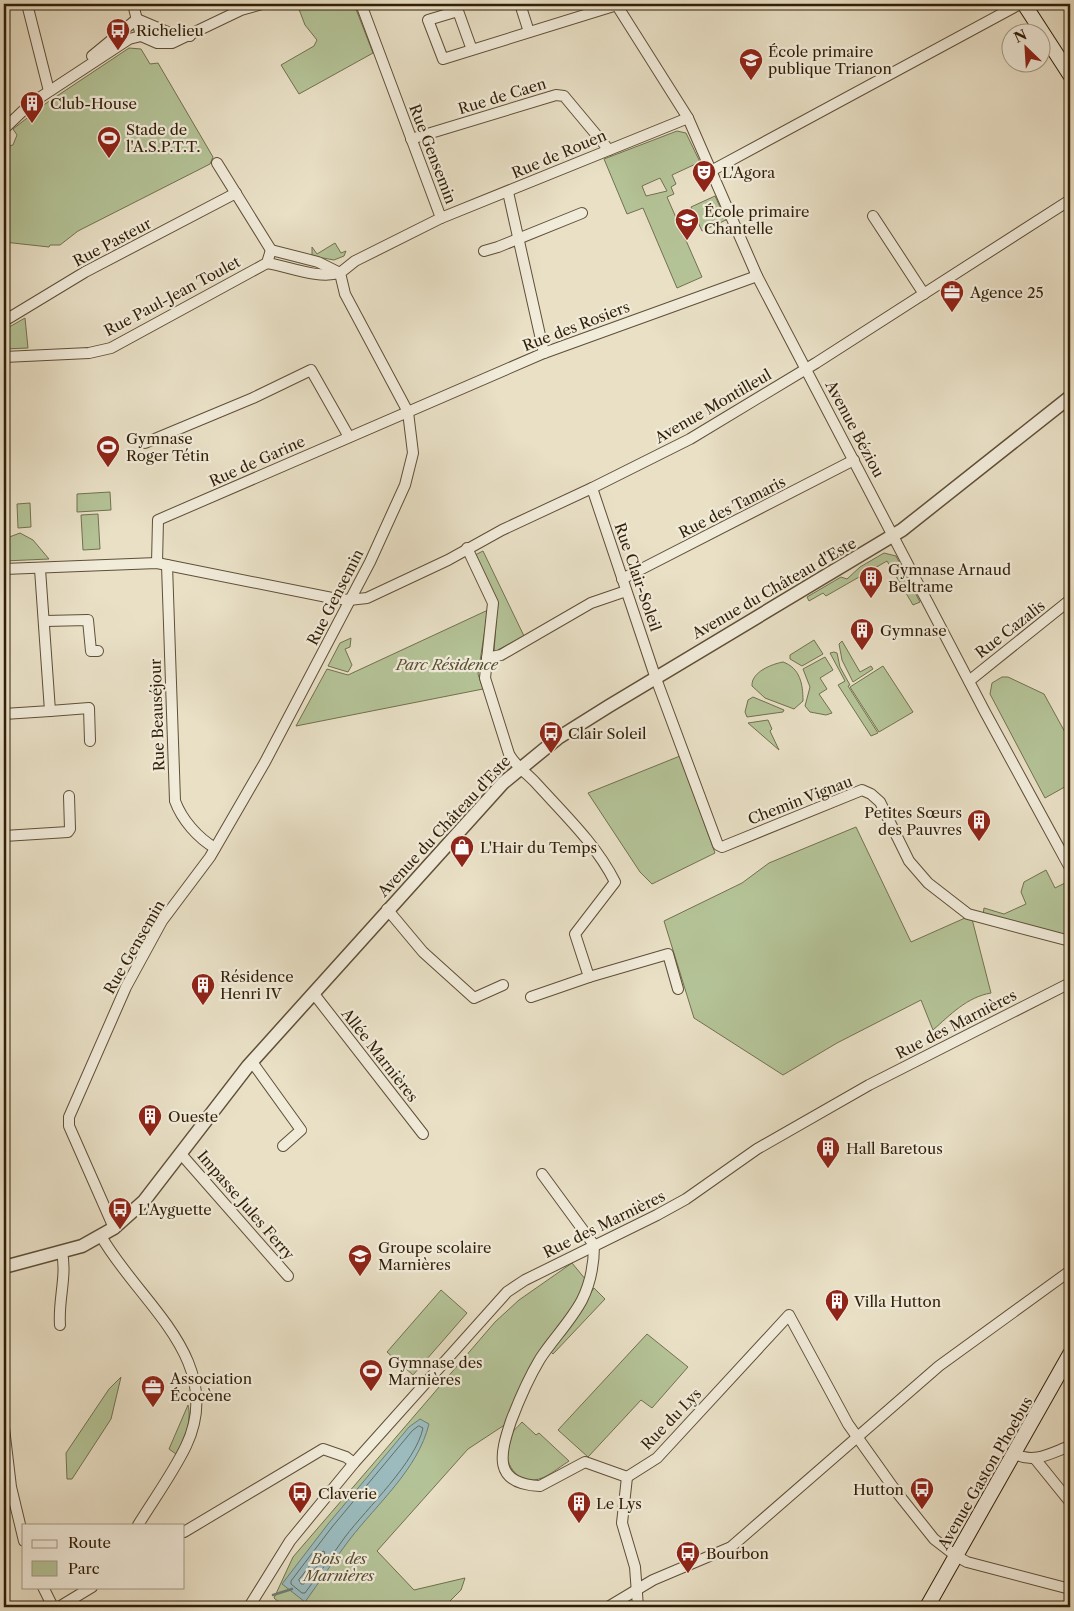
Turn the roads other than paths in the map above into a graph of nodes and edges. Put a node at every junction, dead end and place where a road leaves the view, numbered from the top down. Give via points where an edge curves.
1 (27, 4) edge
2 (134, 4) edge
3 (262, 4) edge
4 (361, 4) edge
5 (520, 4) edge
6 (616, 4) edge
7 (1020, 4) edge
8 (1024, 4) edge
9 (137, 19) junction
10 (529, 32) junction
11 (141, 36) junction
12 (191, 36) junction
13 (472, 50) junction
14 (1070, 75) edge
15 (61, 82) junction
16 (48, 91) junction
17 (688, 118) junction
18 (4, 129) edge
19 (411, 139) junction
20 (609, 150) junction
21 (217, 163) dead end
22 (711, 171) junction
23 (508, 192) junction
24 (236, 193) junction
25 (1070, 200) edge
26 (582, 214) dead end
27 (873, 216) dead end
28 (441, 218) junction
29 (520, 239) junction
30 (271, 250) junction
31 (484, 251) dead end
32 (266, 263) junction
33 (340, 273) junction
34 (758, 276) junction
35 (924, 294) junction
36 (4, 321) edge
37 (544, 353) junction
38 (4, 357) edge
39 (806, 369) junction
40 (1070, 397) edge
41 (408, 412) junction
42 (349, 437) junction
43 (145, 443) dead end
44 (854, 460) junction
45 (592, 488) junction
46 (894, 535) junction
47 (467, 548) junction
48 (162, 564) junction
49 (4, 569) edge
50 (40, 569) junction
51 (622, 579) junction
52 (626, 591) junction
53 (349, 600) junction
54 (1070, 600) edge
55 (45, 622) junction
56 (98, 651) dead end
57 (487, 658) junction
58 (656, 676) junction
59 (969, 681) junction
60 (50, 711) junction
61 (4, 714) edge
62 (90, 741) dead end
63 (520, 768) junction
64 (69, 796) dead end
65 (4, 836) edge
66 (216, 848) junction
67 (1070, 868) edge
68 (387, 909) junction
69 (1070, 941) edge
70 (589, 977) junction
71 (1070, 983) edge
72 (503, 985) dead end
73 (678, 989) dead end
74 (314, 994) junction
75 (531, 997) dead end
76 (252, 1062) junction
77 (423, 1134) dead end
78 (283, 1146) dead end
79 (181, 1154) junction
80 (542, 1174) dead end
81 (114, 1228) junction
82 (101, 1236) junction
83 (594, 1245) junction
84 (62, 1252) junction
85 (4, 1267) edge
86 (1070, 1271) edge
87 (288, 1276) dead end
88 (60, 1324) dead end
89 (1070, 1354) edge
90 (4, 1428) edge
91 (858, 1438) junction
92 (1070, 1446) edge
93 (1015, 1454) junction
94 (1036, 1460) junction
95 (354, 1463) junction
96 (627, 1477) junction
97 (1070, 1502) edge
98 (139, 1524) edge
99 (185, 1531) edge
100 (22, 1533) edge
101 (956, 1556) junction
102 (44, 1588) edge
103 (90, 1588) edge
104 (638, 1588) junction
105 (1070, 1589) edge
106 (53, 1607) edge
107 (59, 1607) edge
108 (249, 1607) edge
109 (608, 1607) edge
110 (638, 1607) edge
111 (927, 1607) edge

1 - 16 street
2 - 9 street
3 - 12 street via 220,20
4 - 19 street, Rue Gensemin
5 - 10 street
6 - 10 street
6 - 17 street, Avenue Béziou
7 - 22 street
8 - 14 main road
9 - 11 street
9 - 12 street via 170,33
9 - 15 street
10 - 13 street
11 - 12 street via 157,43 172,43
11 - 15 street via 129,39
13 - 13 street via 443,59 428,20 458,11
15 - 16 street
16 - 18 street via 23,109
17 - 20 street, Rue de Rouen
17 - 22 street, Avenue Béziou
19 - 20 street, Rue de Caen via 556,95 564,96
19 - 28 street, Rue Gensemin
20 - 23 street, Rue de Rouen
21 - 24 street
22 - 34 street, Avenue Béziou
23 - 28 street, Rue de Rouen
23 - 29 street
24 - 30 street
24 - 36 street, Rue Pasteur via 85,272
25 - 35 street, Avenue Montilleul
26 - 29 street
27 - 35 street
28 - 33 street, Rue Gensemin via 356,261
29 - 31 street
29 - 37 street
30 - 32 street
30 - 33 street via 330,266
32 - 33 street via 328,276
32 - 38 street, Rue Paul-Jean Toulet via 111,348 89,353
33 - 41 street, Rue Gensemin via 346,294
34 - 37 street, Rue des Rosiers
34 - 39 street, Avenue Béziou
35 - 39 street, Avenue Montilleul
37 - 41 street, Rue des Rosiers
39 - 44 street, Avenue Béziou
39 - 45 street, Avenue Montilleul via 690,439
40 - 46 street, Avenue du Château d'Este
41 - 42 street, Rue de Garine
41 - 53 street, Rue Gensemin via 413,453 405,486
42 - 43 street via 311,370
42 - 48 street, Rue de Garine via 158,520
44 - 46 street, Avenue Béziou
44 - 51 street, Rue des Tamaris
45 - 47 street, Avenue Montilleul
45 - 51 street, Rue Clair-Soleil
46 - 58 street, Avenue du Château d'Este
46 - 59 street, Avenue Béziou
47 - 53 street, Avenue Montilleul via 367,598
47 - 57 street via 494,608
48 - 50 street
48 - 53 street
48 - 66 street, Rue Beauséjour via 175,801 189,825
49 - 50 street
50 - 55 street
51 - 52 street, Rue Clair-Soleil
52 - 57 street via 591,603 501,656
52 - 58 street, Rue Clair-Soleil
53 - 66 street, Rue Gensemin
54 - 59 street, Rue Cazalis
55 - 56 street via 88,620 91,651
55 - 60 street
57 - 63 street via 485,678 509,754
58 - 63 street, Avenue du Château d'Este via 558,738
58 - 69 street, Chemin Vignau via 718,845 722,847 862,790 880,802 909,861 928,883 968,914
59 - 67 street, Avenue Béziou
60 - 61 street
60 - 62 street via 89,708
63 - 68 street, Avenue du Château d'Este
63 - 70 street via 587,839 615,882 575,934
64 - 65 street via 68,832
66 - 81 street, Rue Gensemin via 162,921 126,986 69,1117 69,1126
68 - 72 street via 423,952 474,998
68 - 74 street, Avenue du Château d'Este
70 - 73 street via 668,954
70 - 75 street
71 - 83 street, Rue des Marnières via 869,1085 757,1149 686,1199
74 - 76 street, Avenue du Château d'Este
74 - 77 street, Allée Marnières
76 - 78 street via 301,1130
76 - 79 street, Avenue du Château d'Este
79 - 81 street, Avenue du Château d'Este via 144,1201
79 - 87 street, Impasse Jules Ferry
80 - 83 street
81 - 82 street, Avenue du Château d'Este
82 - 84 street, Avenue du Château d'Este
82 - 98 street via 181,1344 196,1392 196,1414 186,1446
83 - 95 street, Rue des Marnières via 507,1292
83 - 96 street via 593,1268 582,1300 528,1380 503,1442 501,1457 511,1478 531,1486 540,1486 585,1462
84 - 85 street, Avenue du Château d'Este
84 - 88 street via 64,1272
86 - 91 street via 939,1366
89 - 93 main road, Avenue Gaston Phoebus
90 - 100 street via 10,1487
91 - 96 street, Rue du Lys via 789,1315 657,1458
91 - 101 street via 918,1520 934,1539
91 - 104 street via 730,1547
92 - 94 street
93 - 94 street
93 - 101 main road, Avenue Gaston Phoebus
94 - 97 street
95 - 99 street via 324,1449
95 - 108 street, Rue des Marnières via 290,1541
96 - 104 street via 622,1523
101 - 105 street
101 - 111 main road, Avenue Gaston Phoebus
102 - 106 street
103 - 107 street
104 - 109 street
104 - 110 street

